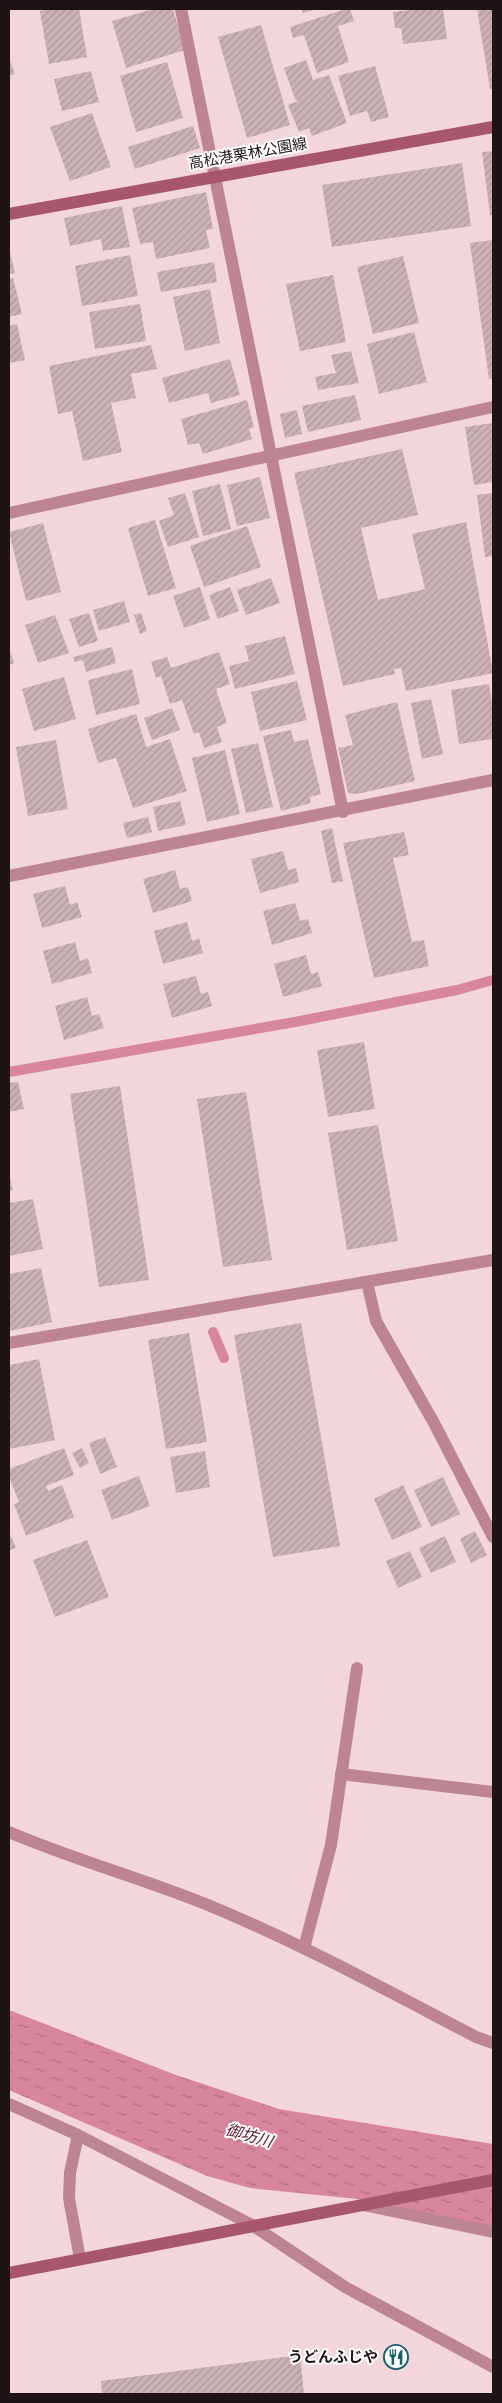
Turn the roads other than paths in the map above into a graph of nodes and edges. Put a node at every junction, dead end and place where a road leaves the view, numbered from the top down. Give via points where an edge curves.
1 (180, 9) edge
2 (493, 127) edge
3 (216, 176) junction
4 (9, 214) edge
5 (493, 407) edge
6 (270, 457) junction
7 (9, 513) edge
8 (493, 780) edge
9 (343, 812) junction
10 (9, 876) edge
11 (493, 1260) edge
12 (367, 1282) junction
13 (9, 1343) edge
14 (493, 1537) edge
15 (357, 1668) dead end
16 (341, 1774) junction
17 (493, 1792) edge
18 (9, 1832) edge
19 (304, 1948) junction
20 (493, 2043) edge
21 (9, 2104) edge
22 (78, 2135) junction
23 (493, 2180) edge
24 (360, 2205) junction
25 (252, 2225) junction
26 (493, 2232) edge
27 (80, 2259) junction
28 (9, 2274) edge
29 (493, 2367) edge

1 - 3 street
2 - 3 street, 高松港栗林公園線
3 - 4 street, 高松港栗林公園線
3 - 6 street
5 - 6 street
6 - 7 street
6 - 9 street
8 - 9 street
9 - 10 street
11 - 12 street
12 - 13 street
12 - 14 street via 376,1320
15 - 16 street
16 - 17 street
16 - 19 street via 331,1846
18 - 19 street via 207,1904
19 - 20 street
21 - 22 street
22 - 25 street
22 - 27 street via 70,2173 69,2198
23 - 24 street
24 - 25 street
24 - 26 street
25 - 27 street
25 - 29 street via 345,2287
27 - 28 street

